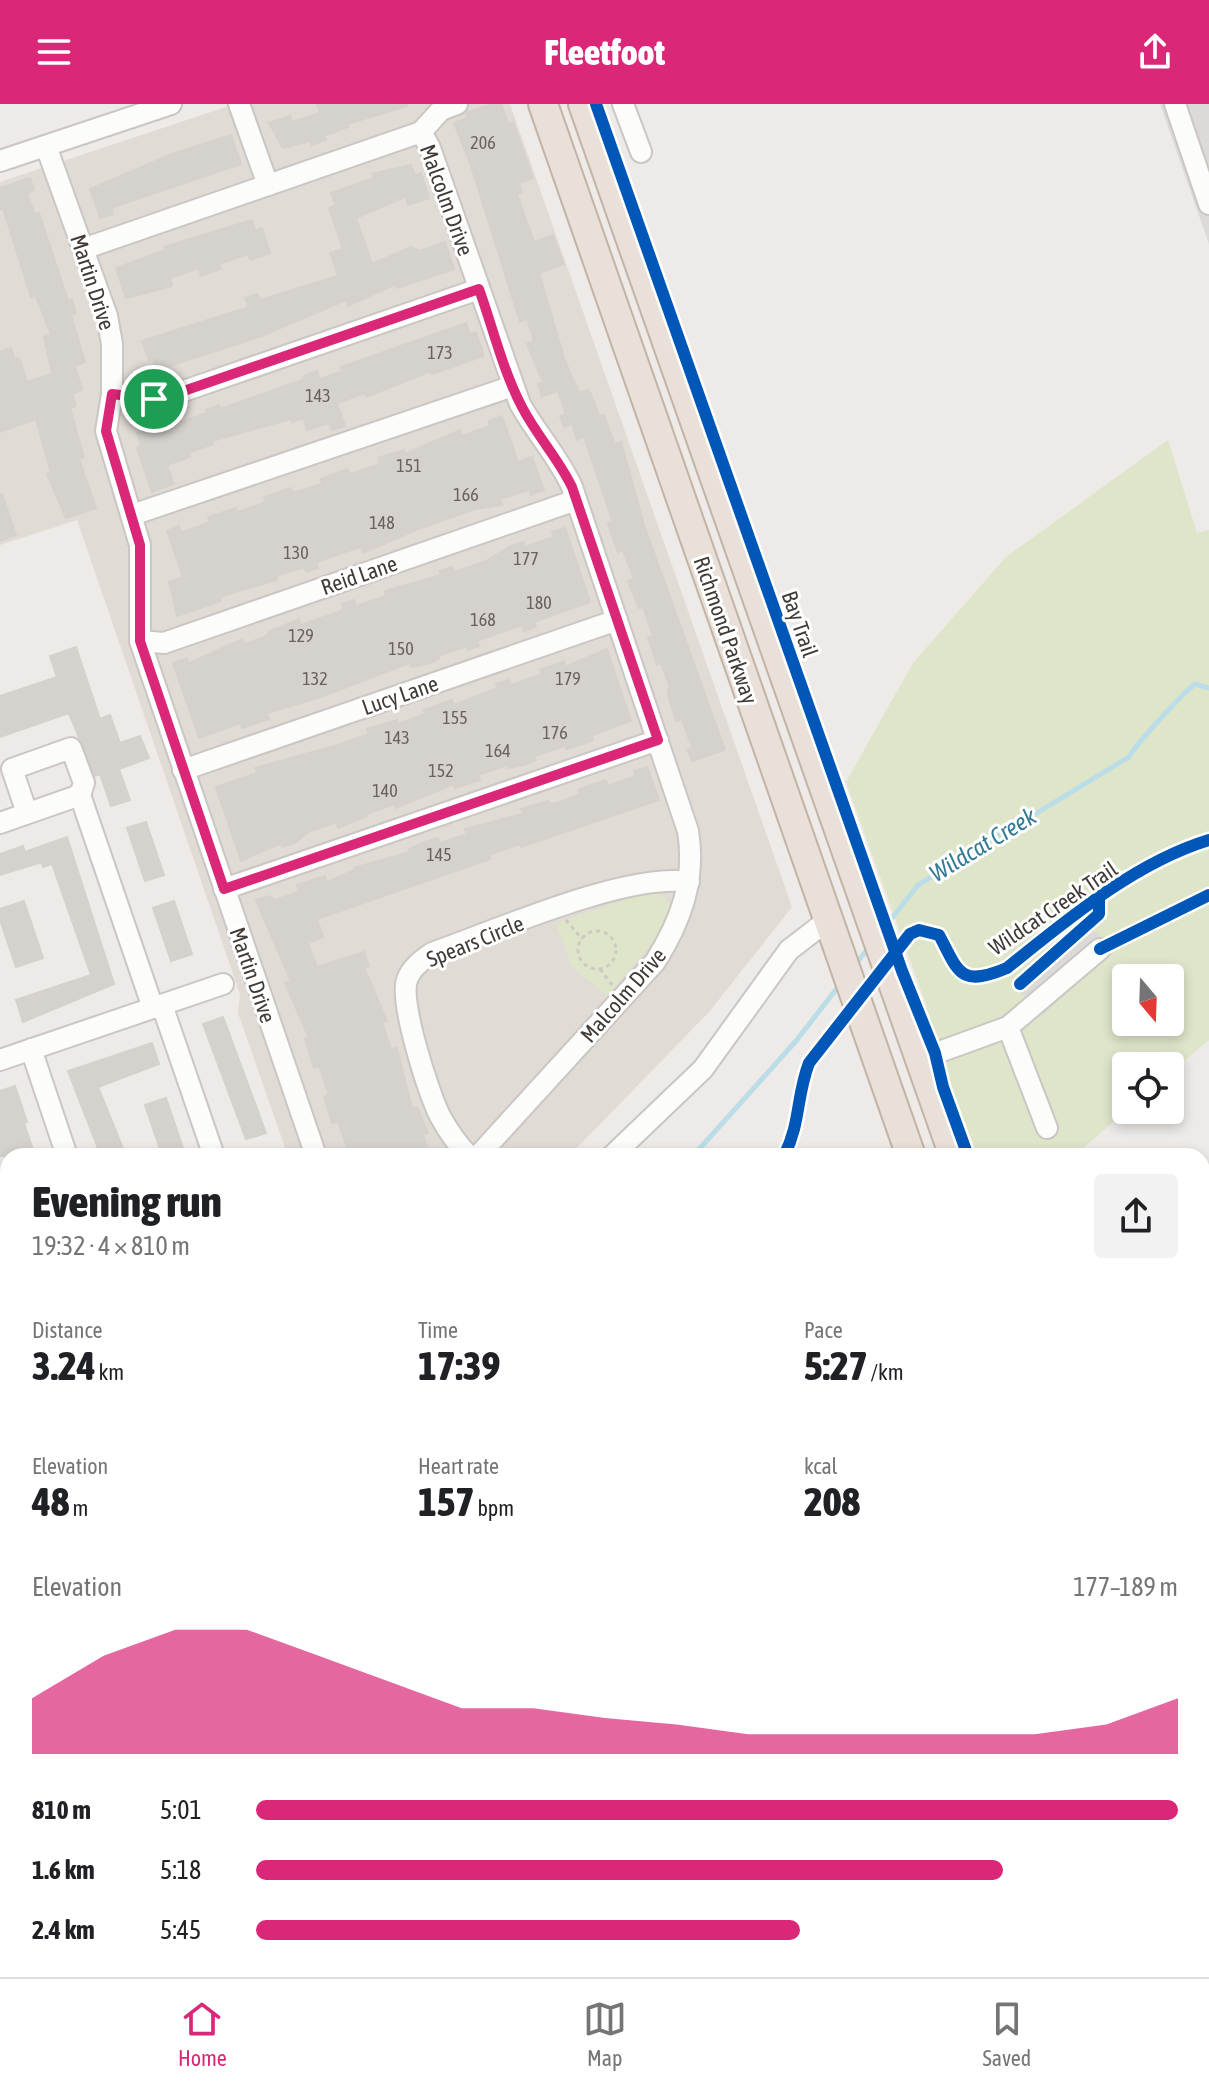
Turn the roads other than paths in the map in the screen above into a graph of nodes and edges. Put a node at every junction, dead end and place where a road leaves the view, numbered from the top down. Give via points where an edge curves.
1 (171, 104) edge
2 (239, 104) edge
3 (457, 104) edge
4 (543, 104) edge
5 (583, 104) edge
6 (623, 104) edge
7 (1175, 104) edge
8 (421, 132) junction
9 (46, 146) junction
10 (641, 152) dead end
11 (0, 161) edge
12 (268, 185) junction
13 (1209, 204) edge
14 (83, 249) junction
15 (479, 289) junction
16 (513, 386) junction
17 (112, 394) junction
18 (576, 500) junction
19 (132, 515) junction
20 (617, 620) junction
21 (140, 641) junction
22 (658, 740) junction
23 (183, 770) junction
24 (80, 795) junction
25 (27, 813) junction
26 (0, 823) edge
27 (689, 882) junction
28 (224, 889) junction
29 (829, 924) junction
30 (1100, 949) dead end
31 (223, 984) dead end
32 (157, 1006) junction
33 (1008, 1027) junction
34 (31, 1049) junction
35 (920, 1059) junction
36 (0, 1060) edge
37 (1047, 1128) dead end
38 (64, 1148) edge
39 (211, 1148) edge
40 (313, 1148) edge
41 (463, 1148) edge
42 (485, 1148) edge
43 (620, 1148) edge
44 (908, 1148) edge
45 (951, 1148) edge

1 - 9 street
2 - 12 street
3 - 8 street, Malcolm Drive via 441,110
4 - 29 highway, Richmond Parkway
5 - 35 highway, Richmond Parkway
6 - 10 street
7 - 13 street
8 - 12 street, Malcolm Drive
8 - 15 street, Malcolm Drive
9 - 11 street
9 - 14 street, Martin Drive
12 - 14 street, Malcolm Drive
14 - 17 street, Martin Drive via 112,344
15 - 16 street, Malcolm Drive
15 - 17 street via 175,394 154,399
16 - 18 street, Malcolm Drive via 533,428 558,457
16 - 19 street
17 - 19 street, Martin Drive via 106,431
18 - 20 street, Malcolm Drive
18 - 21 street, Reid Lane via 164,643
19 - 21 street, Martin Drive via 140,545
20 - 22 street, Malcolm Drive
20 - 23 street, Lucy Lane
21 - 23 street, Martin Drive
22 - 27 street, Malcolm Drive via 688,831
22 - 28 street
23 - 28 street, Martin Drive
24 - 25 street
24 - 25 street via 84,783 71,748 12,769
24 - 32 street
25 - 26 street
27 - 41 street, Spears Circle via 667,878 640,883 432,953 418,963 407,979 404,999 410,1024 440,1115
27 - 42 street, Malcolm Drive via 675,931 655,962
28 - 40 street, Martin Drive
29 - 43 street via 789,950 703,1069
29 - 44 highway, Richmond Parkway
30 - 33 street
31 - 32 street
32 - 34 street
32 - 39 street
33 - 35 street
33 - 37 street
34 - 36 street
34 - 38 street
35 - 45 highway, Richmond Parkway

